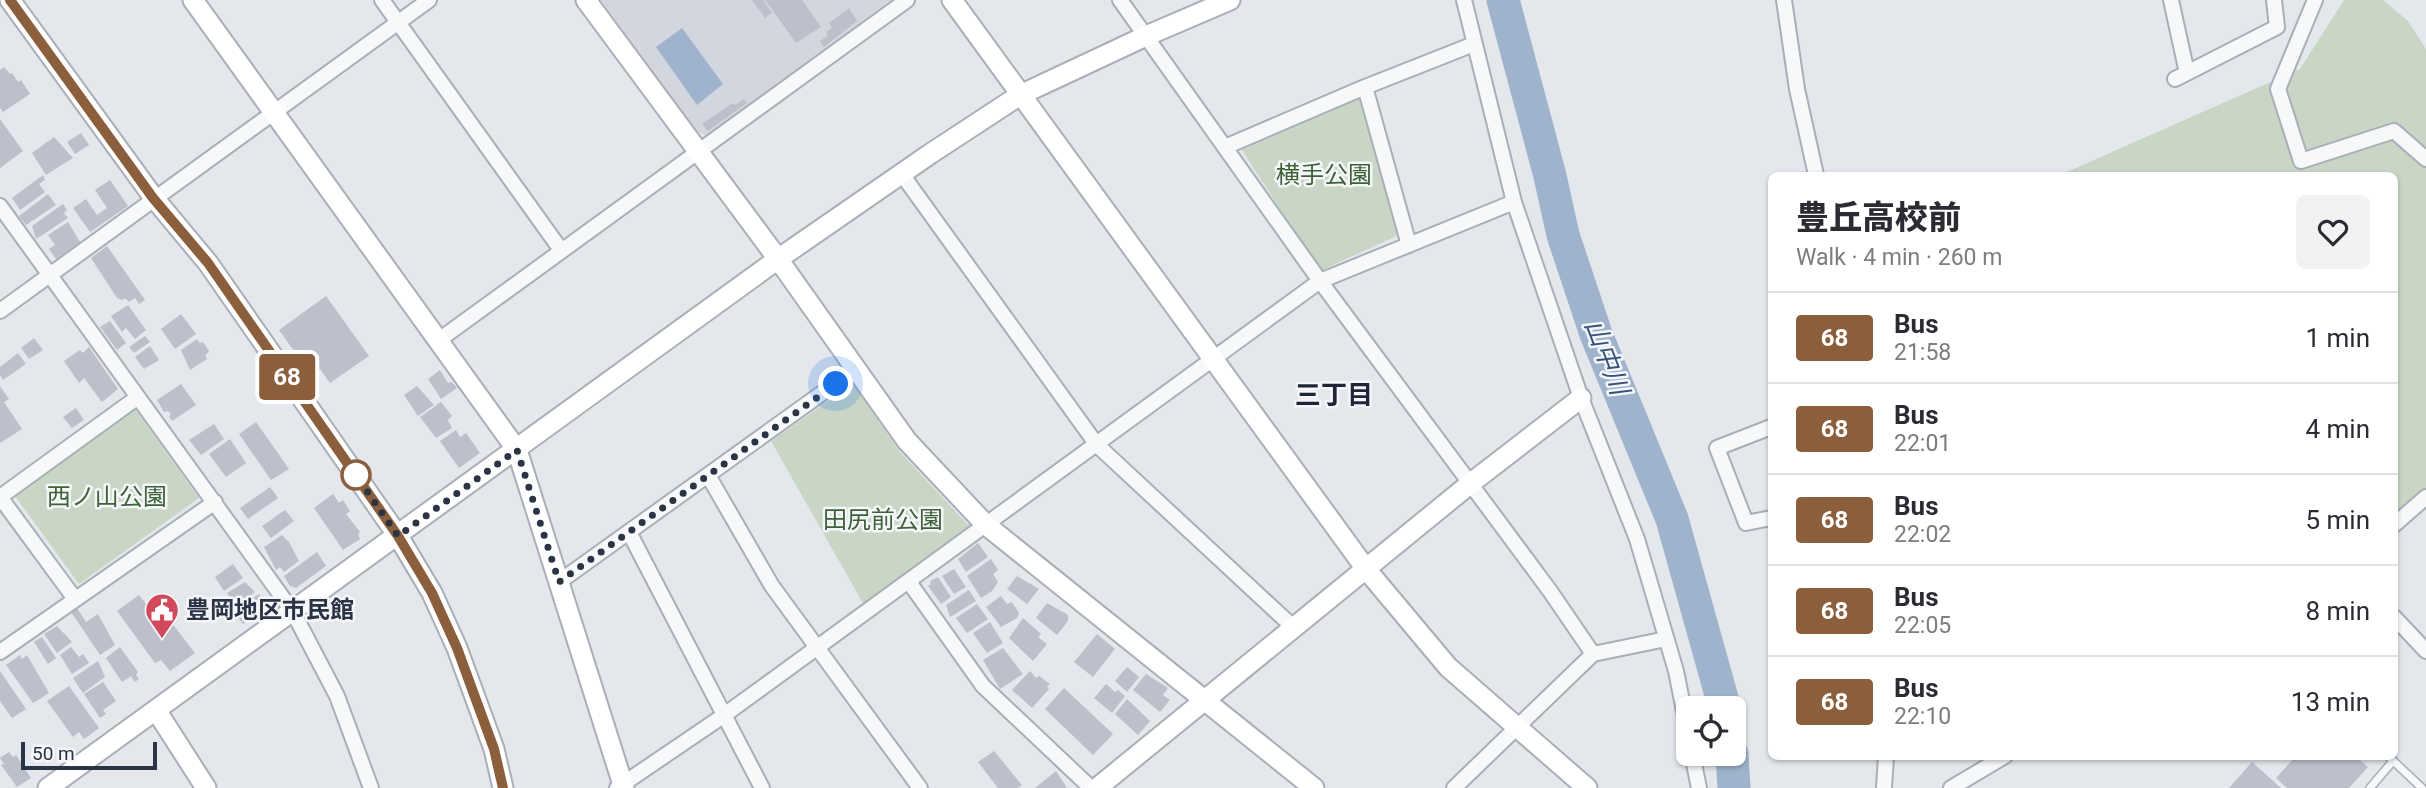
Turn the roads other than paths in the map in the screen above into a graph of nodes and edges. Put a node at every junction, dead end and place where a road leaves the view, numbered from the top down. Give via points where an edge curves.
1 (10, 0) edge
2 (194, 0) edge
3 (382, 0) edge
4 (429, 0) edge
5 (586, 0) edge
6 (907, 0) edge
7 (951, 0) edge
8 (1120, 0) edge
9 (1230, 0) edge
10 (1464, 0) edge
11 (1784, 0) edge
12 (2171, 0) edge
13 (2274, 0) edge
14 (2315, 0) edge
15 (397, 23) junction
16 (1146, 36) junction
17 (1474, 44) junction
18 (1365, 87) junction
19 (1020, 95) junction
20 (273, 113) junction
21 (1225, 147) junction
22 (697, 152) junction
23 (2426, 159) edge
24 (1815, 172) edge
25 (901, 173) junction
26 (153, 198) junction
27 (1514, 202) junction
28 (0, 206) edge
29 (1409, 245) junction
30 (561, 250) junction
31 (778, 259) junction
32 (50, 275) junction
33 (1320, 281) junction
34 (0, 311) edge
35 (439, 340) junction
36 (1214, 360) junction
37 (857, 368) junction
38 (138, 397) junction
39 (1581, 398) junction
40 (1768, 428) edge
41 (1097, 445) junction
42 (517, 450) junction
43 (709, 477) junction
44 (1471, 483) junction
45 (0, 497) edge
46 (2426, 498) edge
47 (215, 502) junction
48 (1768, 519) edge
49 (2398, 522) edge
50 (986, 525) junction
51 (629, 533) junction
52 (398, 536) junction
53 (1366, 569) junction
54 (559, 582) junction
55 (909, 582) junction
56 (75, 599) junction
57 (293, 612) junction
58 (2398, 621) edge
59 (1293, 628) junction
60 (1666, 639) junction
61 (816, 648) junction
62 (2426, 651) edge
63 (0, 652) edge
64 (1593, 654) junction
65 (1681, 696) edge
66 (1204, 699) junction
67 (156, 710) junction
68 (723, 716) junction
69 (1517, 729) junction
70 (1886, 760) edge
71 (1998, 760) edge
72 (2389, 760) edge
73 (2391, 760) edge
74 (1694, 766) edge
75 (621, 787) edge
76 (1457, 787) edge
77 (48, 788) edge
78 (206, 788) edge
79 (371, 788) edge
80 (503, 788) edge
81 (762, 788) edge
82 (920, 788) edge
83 (1091, 788) edge
84 (1097, 788) edge
85 (1314, 788) edge
86 (1587, 788) edge
87 (1699, 788) edge
88 (1885, 788) edge
89 (1951, 788) edge
90 (2370, 788) edge
91 (2422, 788) edge

1 - 26 street
2 - 20 street
3 - 15 street
4 - 15 street
5 - 22 street
6 - 22 street
7 - 19 street
8 - 16 street
9 - 16 street
10 - 17 street
11 - 24 street
12 - 13 street via 2181,76 2277,27
14 - 23 street via 2278,89 2301,161 2394,131
15 - 20 street
15 - 30 street
16 - 19 street
16 - 21 street
17 - 18 street
17 - 27 street
18 - 21 street
18 - 29 street
19 - 25 street
19 - 36 street
20 - 26 street
20 - 35 street
21 - 33 street
22 - 30 street
22 - 31 street
25 - 31 street
25 - 41 street
26 - 32 street
26 - 52 street via 208,263
27 - 29 street
27 - 39 street
28 - 32 street
29 - 33 street
30 - 35 street
31 - 37 street
31 - 42 street
32 - 34 street
32 - 38 street
33 - 36 street
33 - 44 street
35 - 42 street
36 - 41 street
36 - 53 street
37 - 43 street
37 - 50 street via 907,441
38 - 45 street
38 - 47 street
39 - 44 street
39 - 60 street via 1637,539
40 - 48 street via 1717,448 1746,523
41 - 50 street
41 - 59 street
42 - 52 street
42 - 54 street
43 - 51 street
43 - 61 street via 772,586
44 - 53 street
44 - 64 street
45 - 56 street
46 - 49 street
47 - 56 street
47 - 57 street
50 - 55 street
50 - 66 street
51 - 54 street
51 - 68 street
52 - 57 street
52 - 80 street via 432,593 457,648 494,749
53 - 59 street
53 - 69 street via 1448,667
54 - 75 street
55 - 61 street
55 - 83 street via 983,686
56 - 63 street
57 - 67 street
57 - 79 street via 337,696
58 - 62 street
59 - 66 street
60 - 64 street
60 - 65 street
61 - 68 street
61 - 82 street
64 - 69 street
66 - 84 street
66 - 85 street
67 - 77 street
67 - 78 street
68 - 75 street
68 - 81 street
69 - 76 street
69 - 86 street
70 - 88 street
71 - 89 street
72 - 90 lane
73 - 91 lane
74 - 87 street

